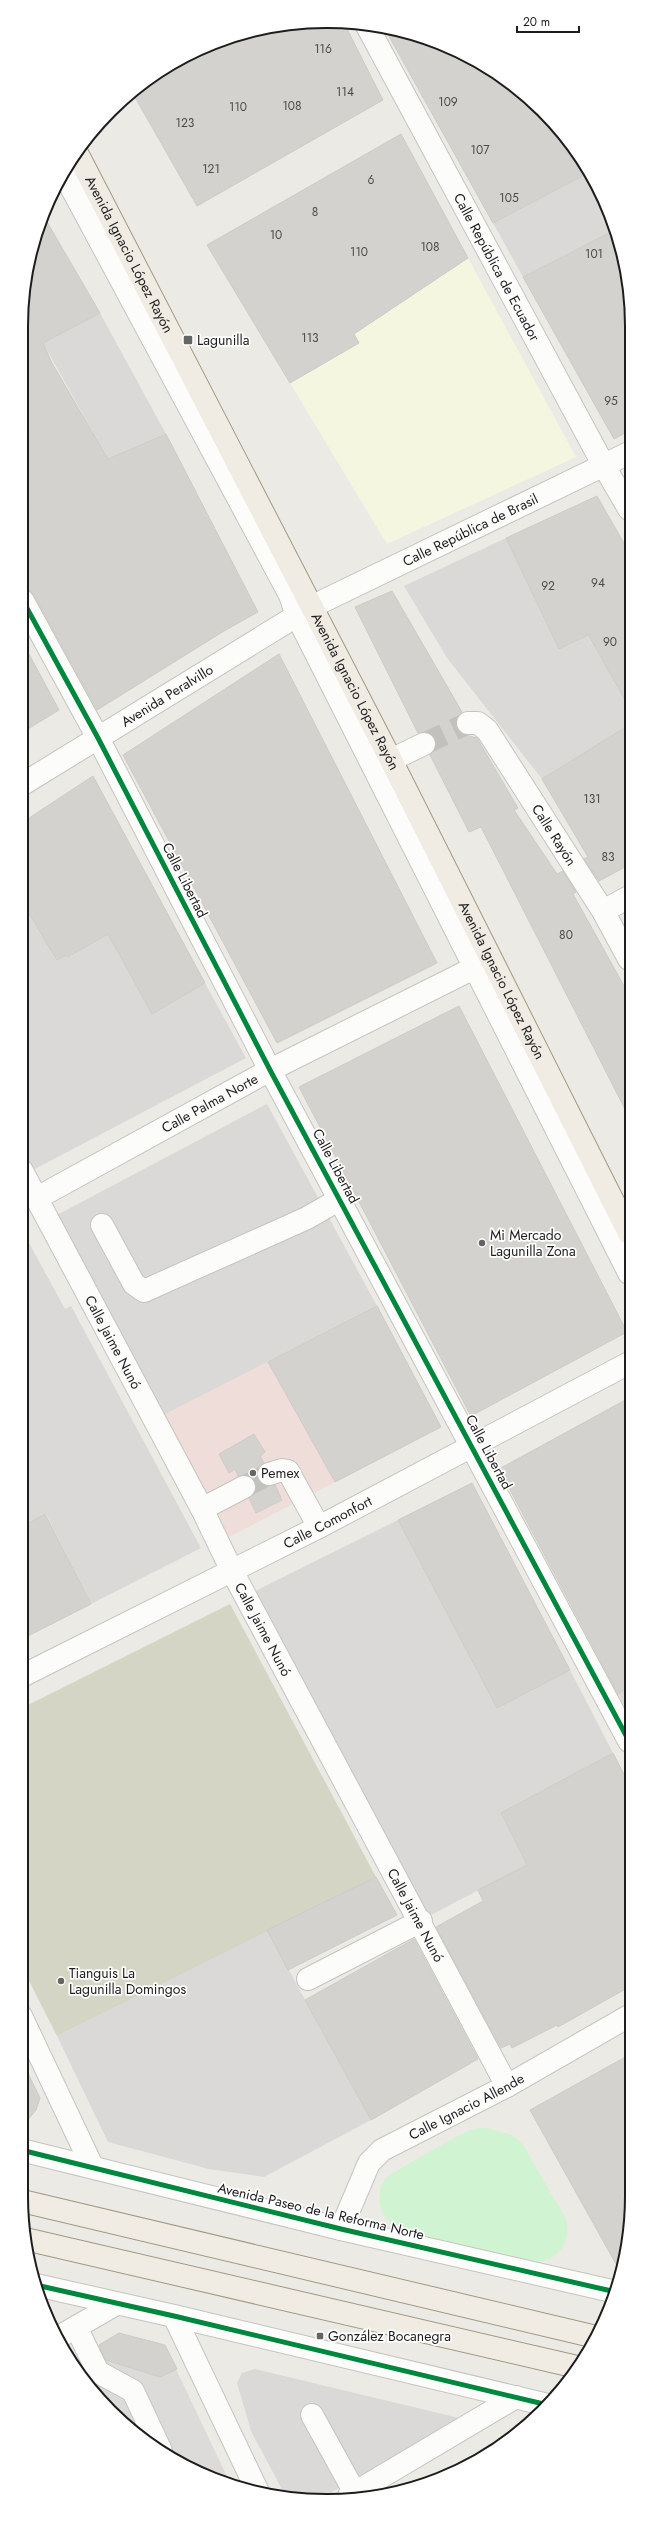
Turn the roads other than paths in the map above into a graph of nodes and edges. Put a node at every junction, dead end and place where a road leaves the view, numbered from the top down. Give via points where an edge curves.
1 (370, 32) edge
2 (80, 159) edge
3 (67, 179) edge
4 (625, 456) edge
5 (604, 466) junction
6 (625, 502) edge
7 (28, 610) edge
8 (304, 612) junction
9 (468, 723) tunnel mouth
10 (98, 738) junction
11 (424, 744) tunnel mouth
12 (391, 760) junction
13 (28, 781) edge
14 (625, 899) edge
15 (603, 911) junction
16 (625, 952) edge
17 (484, 963) junction
18 (270, 1070) junction
19 (28, 1182) edge
20 (37, 1198) junction
21 (340, 1198) junction
22 (102, 1225) dead end
23 (625, 1225) edge
24 (625, 1264) edge
25 (625, 1365) edge
26 (473, 1446) junction
27 (269, 1474) tunnel mouth
28 (244, 1487) tunnel mouth
29 (202, 1509) junction
30 (319, 1527) junction
31 (232, 1571) junction
32 (28, 1673) edge
33 (625, 1734) edge
34 (420, 1921) junction
35 (308, 1979) dead end
36 (625, 2018) edge
37 (28, 2031) edge
38 (507, 2086) junction
39 (28, 2152) edge
40 (92, 2166) junction
41 (28, 2203) edge
42 (341, 2229) junction
43 (32, 2241) edge
44 (43, 2287) edge
45 (609, 2290) edge
46 (116, 2304) junction
47 (174, 2316) junction
48 (68, 2332) edge
49 (590, 2336) edge
50 (571, 2367) edge
51 (94, 2379) edge
52 (516, 2397) junction
53 (541, 2403) edge
54 (312, 2415) dead end
55 (156, 2440) edge
56 (255, 2485) edge
57 (351, 2492) edge
58 (355, 2492) edge

1 - 5 street, Calle República de Ecuador
2 - 8 main road, Avenida Ignacio López Rayón
3 - 8 street via 286,588
4 - 5 street, Calle República de Brasil
5 - 6 street, Calle República de Ecuador
5 - 8 street, Calle República de Brasil
7 - 10 street, Calle Libertad
8 - 10 street, Avenida Peralvillo
8 - 12 main road, Avenida Ignacio López Rayón
8 - 17 street
9 - 15 street, Calle Rayón via 478,723 487,730
10 - 13 street, Avenida Peralvillo
10 - 18 street, Calle Libertad
11 - 12 street
12 - 17 main road, Avenida Ignacio López Rayón
14 - 15 street
15 - 16 street, Calle Rayón
17 - 18 street, Calle Palma Norte
17 - 23 main road, Avenida Ignacio López Rayón
17 - 24 street
18 - 20 street, Calle Palma Norte
18 - 21 street, Calle Libertad
19 - 20 street, Calle Jaime Nunó
20 - 29 street, Calle Jaime Nunó
21 - 22 street via 307,1218 144,1291 134,1284
21 - 26 street, Calle Libertad
25 - 26 street, Calle Comonfort
26 - 30 street, Calle Comonfort
26 - 33 street, Calle Libertad
27 - 30 street via 288,1471
28 - 29 street
29 - 31 street, Calle Jaime Nunó
30 - 31 street, Calle Comonfort
31 - 32 street, Calle Comonfort
31 - 34 street, Calle Jaime Nunó
34 - 35 street
34 - 38 street, Calle Jaime Nunó
36 - 38 street, Calle Ignacio Allende
37 - 40 street
38 - 42 street, Calle Ignacio Allende via 382,2150 369,2163
39 - 40 street, Avenida Paseo de la Reforma Norte
40 - 42 street, Avenida Paseo de la Reforma Norte
41 - 49 main road
42 - 45 street, Avenida Paseo de la Reforma Norte
43 - 50 main road
44 - 46 street
46 - 47 street
46 - 48 street
47 - 52 street
47 - 56 street
48 - 51 street
51 - 55 street via 133,2391
52 - 53 street
52 - 58 street
54 - 57 street

